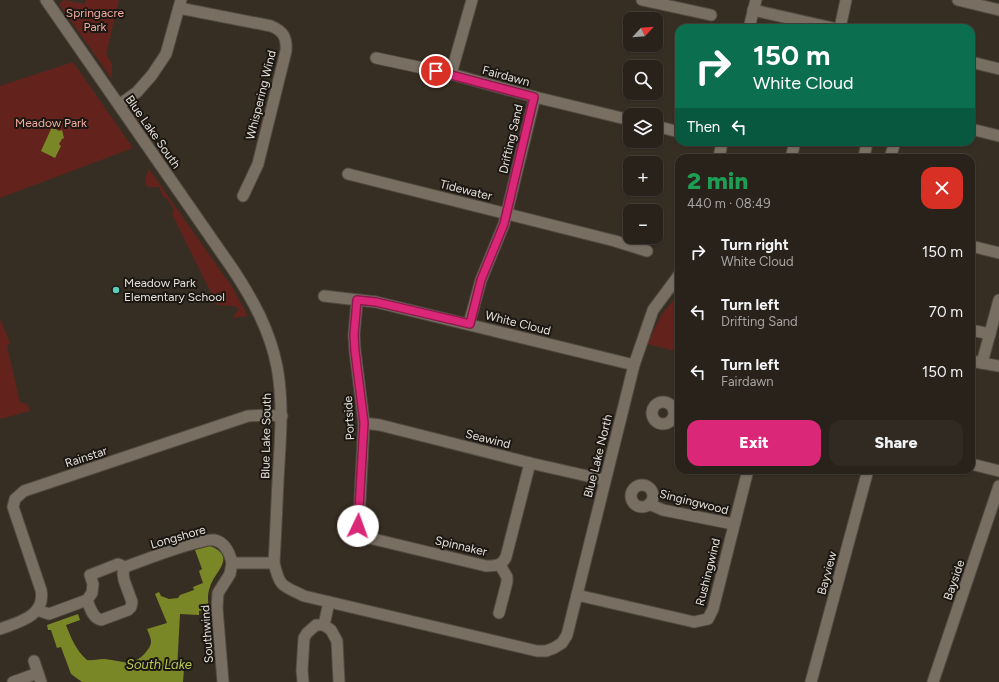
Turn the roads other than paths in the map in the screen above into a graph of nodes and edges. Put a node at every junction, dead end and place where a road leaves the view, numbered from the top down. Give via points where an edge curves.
1 (46, 0) edge
2 (472, 0) edge
3 (642, 0) edge
4 (846, 0) edge
5 (958, 0) edge
6 (180, 4) edge
7 (755, 5) edge
8 (999, 10) edge
9 (711, 15) dead end
10 (750, 24) edge
11 (819, 24) edge
12 (841, 24) edge
13 (376, 58) dead end
14 (975, 63) edge
15 (999, 69) edge
16 (452, 74) junction
17 (534, 97) junction
18 (119, 106) junction
19 (623, 118) edge
20 (663, 128) edge
21 (975, 130) edge
22 (675, 131) edge
23 (999, 136) edge
24 (348, 174) dead end
25 (243, 196) dead end
26 (507, 213) junction
27 (975, 247) edge
28 (647, 251) dead end
29 (999, 253) edge
30 (675, 280) edge
31 (324, 296) dead end
32 (357, 300) junction
33 (999, 300) edge
34 (470, 324) junction
35 (975, 331) edge
36 (990, 334) junction
37 (975, 362) edge
38 (982, 363) junction
39 (634, 365) junction
40 (999, 366) edge
41 (282, 416) junction
42 (364, 423) junction
43 (530, 463) junction
44 (975, 465) edge
45 (999, 471) edge
46 (747, 474) edge
47 (867, 474) edge
48 (605, 480) junction
49 (999, 486) edge
50 (649, 504) dead end
51 (733, 524) junction
52 (360, 534) joint
53 (274, 563) junction
54 (232, 564) junction
55 (500, 565) junction
56 (125, 567) junction
57 (577, 595) junction
58 (87, 600) junction
59 (330, 602) junction
60 (37, 610) junction
61 (499, 613) dead end
62 (324, 625) junction
63 (0, 629) edge
64 (554, 648) joint
65 (34, 661) dead end
66 (40, 678) edge
67 (12, 682) edge
68 (224, 682) edge
69 (303, 682) edge
70 (339, 682) edge
71 (811, 682) edge
72 (933, 682) edge

1 - 18 street, Blue Lake South
2 - 16 street
3 - 9 street
4 - 12 street
5 - 8 street
6 - 18 street via 166,54 137,92
6 - 25 street, Whispering Wind via 271,26 285,36 286,51 258,164
7 - 10 street
7 - 11 street
13 - 16 street, Fairdawn
14 - 15 street
16 - 17 street, Fairdawn
17 - 19 street, Fairdawn
17 - 26 street, Drifting Sand
18 - 41 street, Blue Lake South via 248,293 270,342 281,390
20 - 22 street
21 - 23 street
24 - 26 street, Tidewater
26 - 28 street, Tidewater
26 - 34 street, Drifting Sand via 481,280
27 - 29 street
30 - 39 street, Blue Lake North via 653,310
31 - 32 street, White Cloud
32 - 34 street, White Cloud
32 - 42 street, Portside via 354,335
33 - 36 street
34 - 39 street, White Cloud
35 - 36 street
36 - 38 street
37 - 38 street
38 - 40 street
39 - 48 street, Blue Lake North
41 - 53 street, Blue Lake South
41 - 60 street, Rainstar via 248,416 24,491 15,499 13,507 41,590 42,601
42 - 43 street, Seawind
42 - 52 street, Portside
43 - 48 street, Seawind
43 - 55 street, Spinnaker via 506,557
44 - 45 street
46 - 51 street, Rushingwind
47 - 71 street, Bayview
48 - 57 street, Blue Lake North
49 - 72 street, Bayside
50 - 51 street, Singingwood via 663,510
51 - 57 street, Rushingwind via 713,609 708,619 694,622
52 - 55 street, Spinnaker via 486,566
53 - 54 street
53 - 59 street, Blue Lake South via 278,580 283,586 304,596
54 - 56 street, Longshore via 230,554 220,542 214,540 199,542
54 - 68 street, Southwind via 230,574 218,593 217,608
55 - 61 street via 507,582
56 - 58 street, Longshore via 118,564 90,575 92,593
56 - 58 street via 123,573 132,602 128,610 101,620 94,615
57 - 64 street, Blue Lake North via 567,635 562,643
58 - 60 street via 49,614
59 - 62 street
59 - 64 street, Blue Lake South via 537,651
60 - 63 street via 26,620
62 - 69 street via 316,625 304,638
62 - 70 street via 331,630 337,641
65 - 66 street
66 - 67 street

